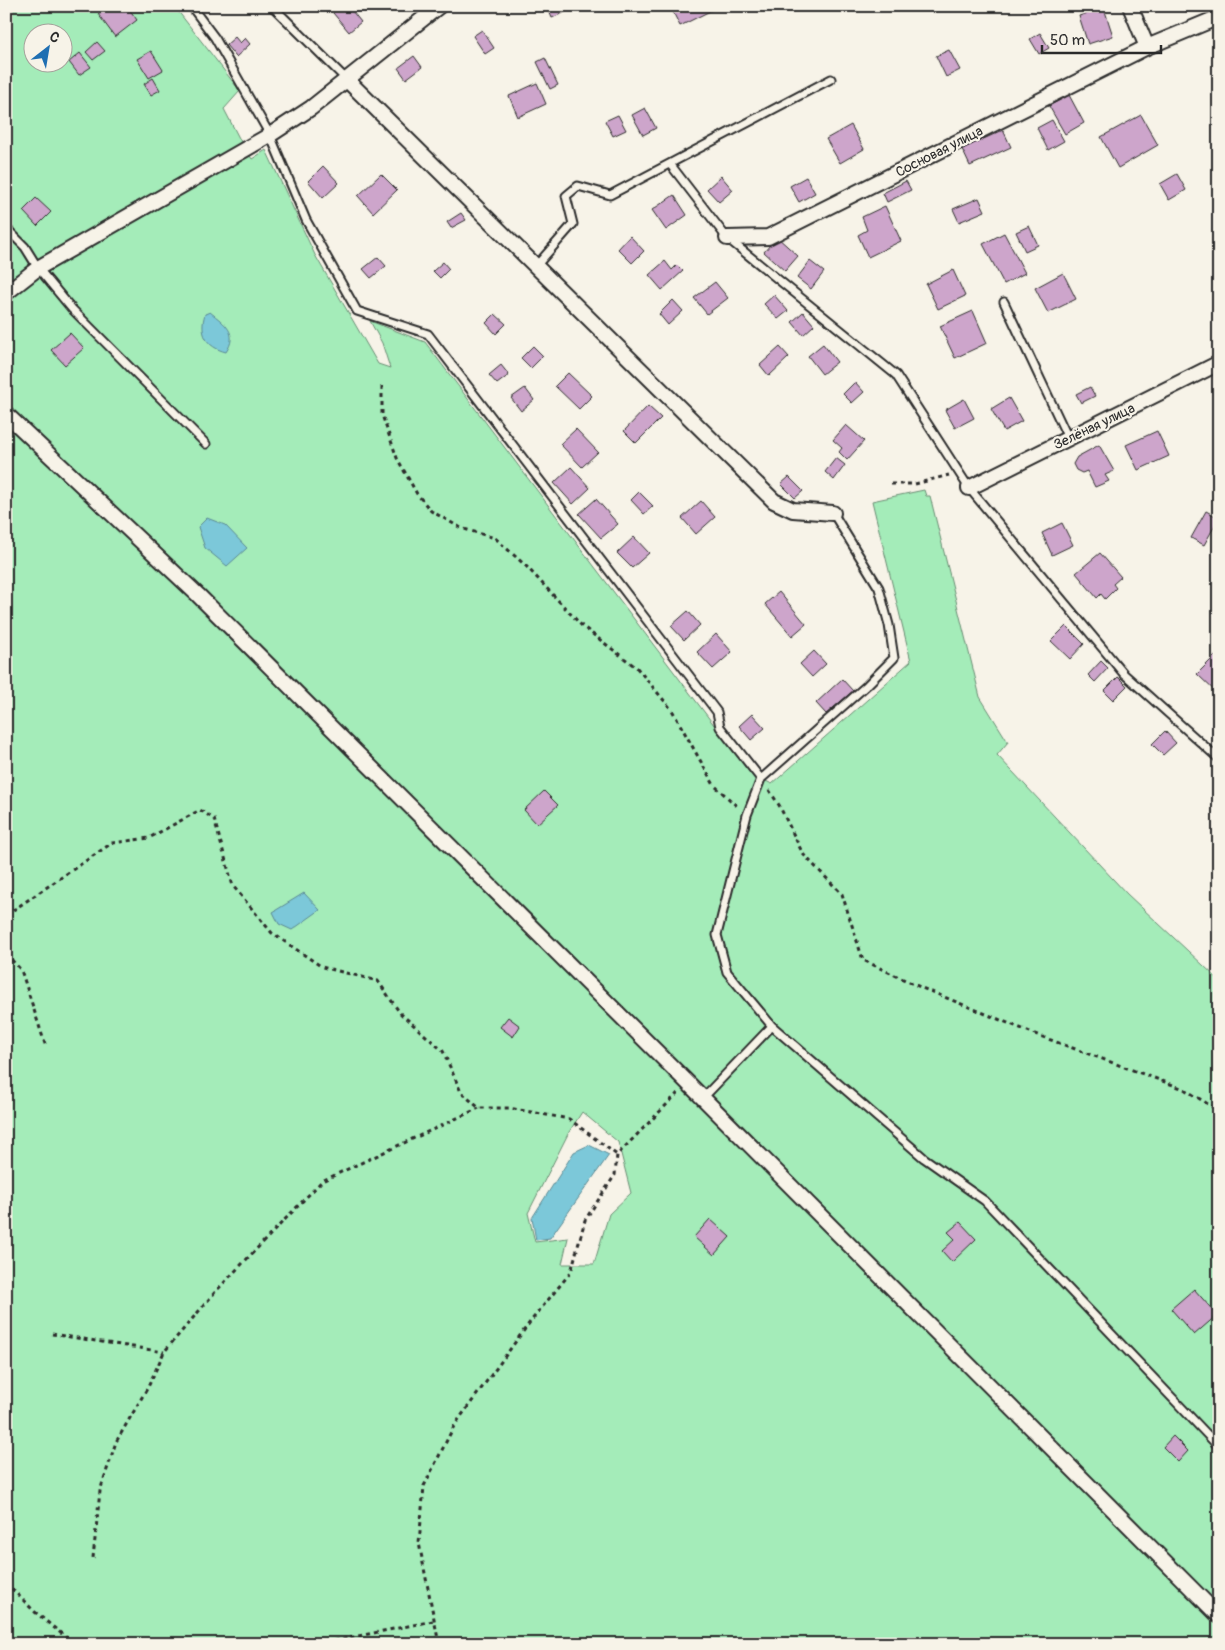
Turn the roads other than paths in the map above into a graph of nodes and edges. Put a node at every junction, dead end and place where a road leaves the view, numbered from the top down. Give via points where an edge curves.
1 (191, 6) edge
2 (272, 6) edge
3 (439, 6) edge
4 (1130, 6) edge
5 (1219, 18) edge
6 (1147, 47) junction
7 (346, 79) junction
8 (831, 79) dead end
9 (270, 135) junction
10 (670, 164) junction
11 (6, 228) edge
12 (727, 238) junction
13 (536, 266) junction
14 (38, 268) junction
15 (6, 293) edge
16 (1004, 302) dead end
17 (1219, 364) edge
18 (6, 414) edge
19 (1068, 438) junction
20 (206, 444) dead end
21 (969, 488) junction
22 (833, 513) joint
23 (1219, 759) edge
24 (761, 779) junction
25 (772, 1026) junction
26 (703, 1098) junction
27 (1219, 1447) edge
28 (1219, 1616) edge

1 - 9 lane via 215,38
2 - 7 lane
3 - 7 street
4 - 6 street
5 - 6 street
6 - 12 street, Сосновая улица via 768,237
7 - 9 street via 311,108
7 - 13 street
8 - 10 lane
9 - 14 street
9 - 24 lane via 306,220 357,311 428,334 717,712 720,727
10 - 12 lane
10 - 13 lane via 610,195 578,186 566,196 573,224
11 - 14 lane
12 - 21 lane via 896,375
13 - 22 street via 774,502 794,510
14 - 15 street
14 - 20 lane via 72,309
16 - 19 lane
17 - 19 street, Зелёная улица
18 - 26 street via 198,595
19 - 21 street, Зелёная улица
21 - 23 lane via 1124,674
22 - 24 lane via 879,588 894,658
24 - 25 lane via 747,815 717,935 727,972
25 - 26 lane
25 - 27 lane via 924,1158 985,1201
26 - 28 street

